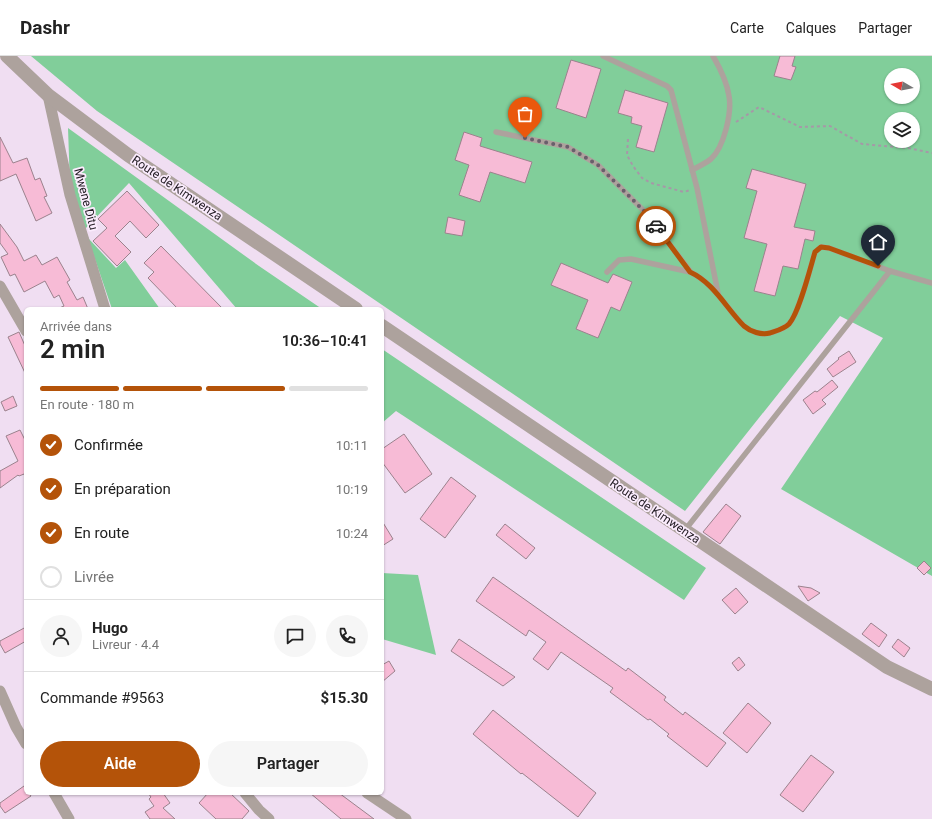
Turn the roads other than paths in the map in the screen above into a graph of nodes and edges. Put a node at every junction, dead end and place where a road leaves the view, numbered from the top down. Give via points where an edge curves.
1 (7, 56) edge
2 (603, 56) edge
3 (713, 56) edge
4 (48, 95) junction
5 (496, 132) dead end
6 (692, 170) junction
7 (890, 271) junction
8 (607, 272) dead end
9 (690, 272) junction
10 (932, 283) edge
11 (0, 286) edge
12 (718, 293) junction
13 (104, 307) edge
14 (353, 307) edge
15 (24, 327) edge
16 (384, 327) edge
17 (685, 530) junction
18 (932, 689) edge
19 (0, 691) edge
20 (24, 741) edge
21 (55, 795) edge
22 (247, 795) edge
23 (370, 795) edge
24 (69, 819) edge
25 (269, 819) edge
26 (406, 819) edge

1 - 4 street, Route de Kimwenza
2 - 6 lane via 671,90
3 - 6 lane via 729,95 730,109 721,144 710,160
4 - 13 street, Mwene Ditu via 70,195
4 - 14 street, Route de Kimwenza via 128,155
5 - 9 lane via 568,147 598,165 645,212
6 - 12 lane
7 - 10 lane
7 - 12 lane via 821,247 815,252 795,316 788,325 764,334 753,332 745,326
7 - 17 lane
8 - 9 lane via 619,260 631,258
9 - 12 lane
11 - 15 street
16 - 17 street, Route de Kimwenza
17 - 18 street, Route de Kimwenza via 887,667
19 - 20 street
21 - 24 street
22 - 25 street
23 - 26 street

